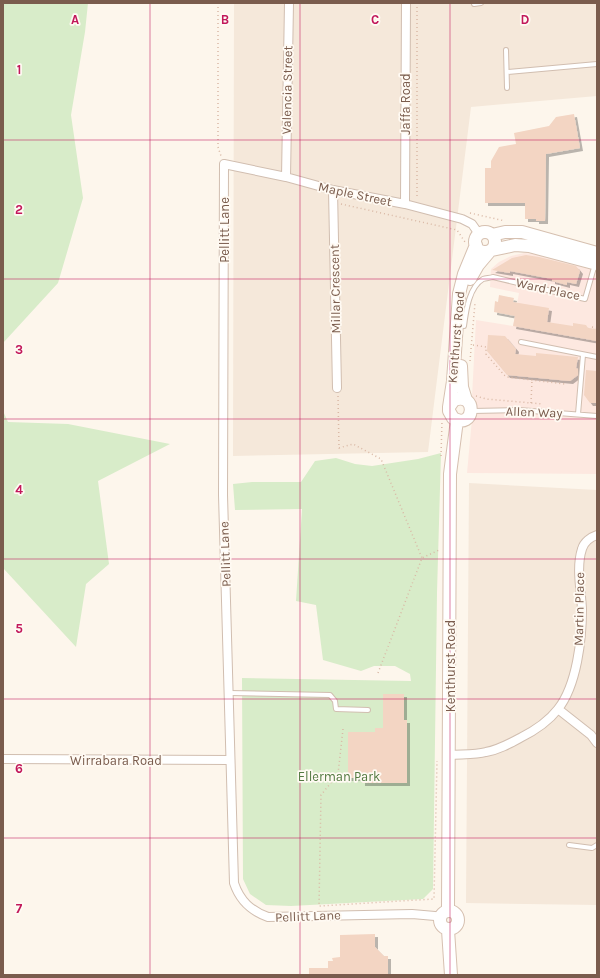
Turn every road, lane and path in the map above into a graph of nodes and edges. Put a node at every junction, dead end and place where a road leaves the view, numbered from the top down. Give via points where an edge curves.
1 (218, 3) edge
2 (289, 3) edge
3 (406, 3) edge
4 (417, 3) edge
5 (481, 3) edge
6 (474, 4) dead end
7 (506, 50) dead end
8 (597, 64) edge
9 (507, 72) junction
10 (507, 88) dead end
11 (224, 164) junction
12 (286, 177) junction
13 (333, 190) junction
14 (417, 198) dead end
15 (333, 202) junction
16 (405, 204) junction
17 (469, 213) dead end
18 (509, 222) dead end
19 (492, 235) junction
20 (473, 242) junction
21 (490, 251) junction
22 (596, 259) edge
23 (476, 302) dead end
24 (464, 326) junction
25 (592, 327) dead end
26 (597, 328) edge
27 (521, 342) dead end
28 (473, 345) junction
29 (583, 355) junction
30 (597, 357) edge
31 (470, 364) dead end
32 (532, 380) junction
33 (565, 384) dead end
34 (338, 388) joint
35 (470, 397) junction
36 (531, 403) junction
37 (546, 405) dead end
38 (449, 407) junction
39 (472, 411) junction
40 (578, 414) junction
41 (597, 416) edge
42 (442, 419) dead end
43 (457, 420) junction
44 (441, 456) dead end
45 (597, 534) edge
46 (442, 548) dead end
47 (422, 558) junction
48 (378, 673) dead end
49 (229, 692) junction
50 (558, 709) junction
51 (368, 710) dead end
52 (343, 730) dead end
53 (597, 743) edge
54 (443, 756) junction
55 (3, 759) edge
56 (230, 760) junction
57 (569, 845) dead end
58 (597, 845) edge
59 (444, 915) junction
60 (448, 930) junction
61 (451, 975) edge

1 - 11 path via 218,147
2 - 12 street, Valencia Street
3 - 16 street, Jaffa Road
4 - 14 path
5 - 6 lane
7 - 9 lane
8 - 9 lane
9 - 10 lane
11 - 12 street, Maple Street
11 - 49 street, Pellitt Lane via 224,495
12 - 13 street, Maple Street
13 - 15 street, Millar Crescent
13 - 16 street, Maple Street
15 - 20 path via 457,230 466,241
15 - 34 street, Millar Crescent
16 - 20 street, Maple Street via 472,224
17 - 18 path
19 - 20 main road via 485,232
19 - 21 main road via 496,242
19 - 22 main road via 522,232
20 - 21 main road via 480,251
20 - 38 main road, Kenthurst Road via 459,294
21 - 22 main road via 515,245 529,246
21 - 24 main road, Kenthurst Road via 471,275 468,283
22 - 24 lane, Ward Place via 585,298 493,277 484,278 475,286 467,304
23 - 28 path
24 - 35 main road, Kenthurst Road via 460,374 462,387
25 - 26 path
27 - 29 lane
28 - 31 path
28 - 32 path via 486,347 486,354 507,377
29 - 30 lane
29 - 40 lane
32 - 33 path
32 - 36 path
34 - 47 path via 339,448 353,444 381,459
35 - 36 path
35 - 38 main road via 458,398
35 - 39 main road
36 - 37 path
38 - 43 main road via 450,415
39 - 40 lane, Allen Way via 519,410
39 - 43 main road via 467,419
40 - 41 lane, Allen Way
42 - 44 path
43 - 54 main road, Kenthurst Road via 450,474
45 - 50 street, Martin Place via 582,548 579,571 582,615 578,654 569,688
46 - 47 path
47 - 48 path
49 - 51 lane via 330,695 335,701 336,709
49 - 56 street, Pellitt Lane
50 - 53 street via 591,735
50 - 54 street, Martin Place via 538,728 507,745 485,753
52 - 54 path via 338,774 321,795 319,906 434,899
54 - 59 main road, Kenthurst Road
55 - 56 street, Wirrabara Road
56 - 59 street, Pellitt Lane via 234,883 243,900 257,913 284,918 331,915
57 - 58 lane via 592,848
59 - 60 main road via 441,925
59 - 60 main road via 456,915 458,920 454,928
60 - 61 main road

